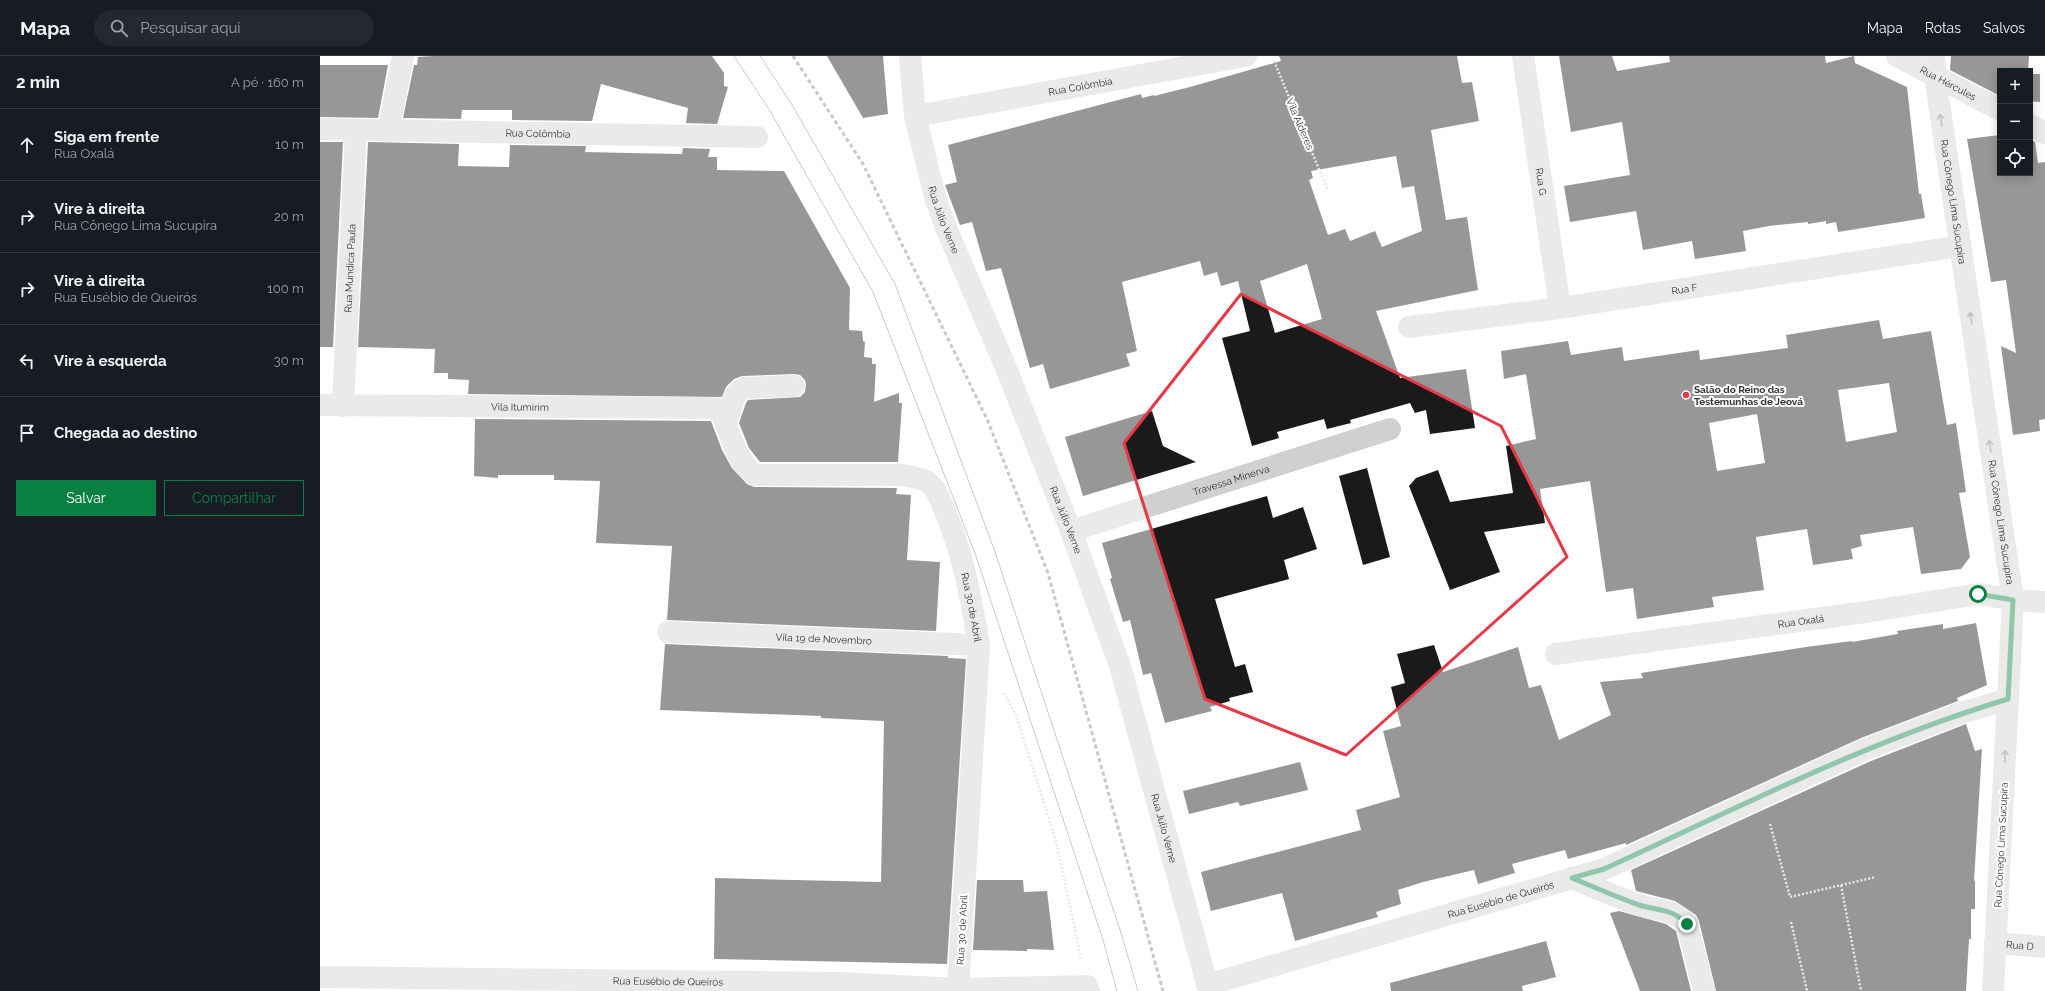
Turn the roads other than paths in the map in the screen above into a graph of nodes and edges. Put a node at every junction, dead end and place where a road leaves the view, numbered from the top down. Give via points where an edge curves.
1 (403, 56) edge
2 (910, 56) edge
3 (1246, 56) edge
4 (1523, 56) edge
5 (1898, 56) edge
6 (1934, 66) edge
7 (1997, 108) edge
8 (915, 116) junction
9 (2033, 127) edge
10 (320, 129) edge
11 (356, 130) junction
12 (388, 131) junction
13 (2045, 133) edge
14 (757, 137) dead end
15 (1960, 246) junction
16 (1560, 308) junction
17 (1409, 326) dead end
18 (794, 386) dead end
19 (320, 405) edge
20 (343, 406) junction
21 (723, 416) junction
22 (1390, 429) dead end
23 (1071, 531) junction
24 (2013, 600) junction
25 (2045, 602) edge
26 (668, 632) dead end
27 (979, 645) junction
28 (1556, 654) dead end
29 (2008, 699) junction
30 (1572, 878) junction
31 (1995, 944) junction
32 (2045, 947) edge
33 (320, 977) edge
34 (481, 985) edge
35 (843, 987) edge
36 (1088, 988) edge
37 (1208, 988) edge
38 (958, 990) junction
39 (1704, 991) edge
40 (1993, 991) edge

1 - 12 street
2 - 8 street, Rua Júlio Verne
3 - 8 street, Rua Colômbia
4 - 16 street, Rua G
5 - 6 street, Rua Hércules
6 - 7 street, Rua Hércules
15 -> 6 street, Rua Cônego Lima Sucupira
8 - 23 street, Rua Júlio Verne via 926,166 944,223 1004,363
9 - 13 street
10 - 11 street, Rua Colômbia
11 - 12 street, Rua Colômbia
11 - 20 street, Rua Mundica Paula
12 - 14 street, Rua Colômbia
15 - 16 street, Rua F
24 -> 15 street, Rua Cônego Lima Sucupira
16 - 17 street, Rua F
18 - 21 street via 743,388
19 - 20 street, Vila Itumirim
20 - 21 street, Vila Itumirim via 709,408
21 - 27 street, Rua 30 de Abril via 736,449 748,470 755,475 903,475 931,484 950,523 960,554
22 - 23 street, Travessa Minerva
23 - 37 street, Rua Júlio Verne via 1120,666
24 - 25 street, Rua Oxalá
24 - 28 street, Rua Oxalá via 1978,594 1866,612
24 - 29 street, Rua Cônego Lima Sucupira
26 - 27 street, Vila 19 de Novembro
27 - 38 street, Rua 30 de Abril
29 - 30 street, Rua Eusébio de Queirós via 1961,713 1866,749 1604,869
31 -> 29 street, Rua Cônego Lima Sucupira
30 - 37 street, Rua Eusébio de Queirós
30 - 39 street via 1640,905 1679,916 1687,924
31 - 32 street, Rua D
31 - 40 street, Rua Cônego Lima Sucupira
33 - 34 street, Rua Eusébio de Queirós
34 - 35 street, Rua Eusébio de Queirós
35 - 38 street, Rua Eusébio de Queirós
36 - 38 street, Rua Eusébio de Queirós

